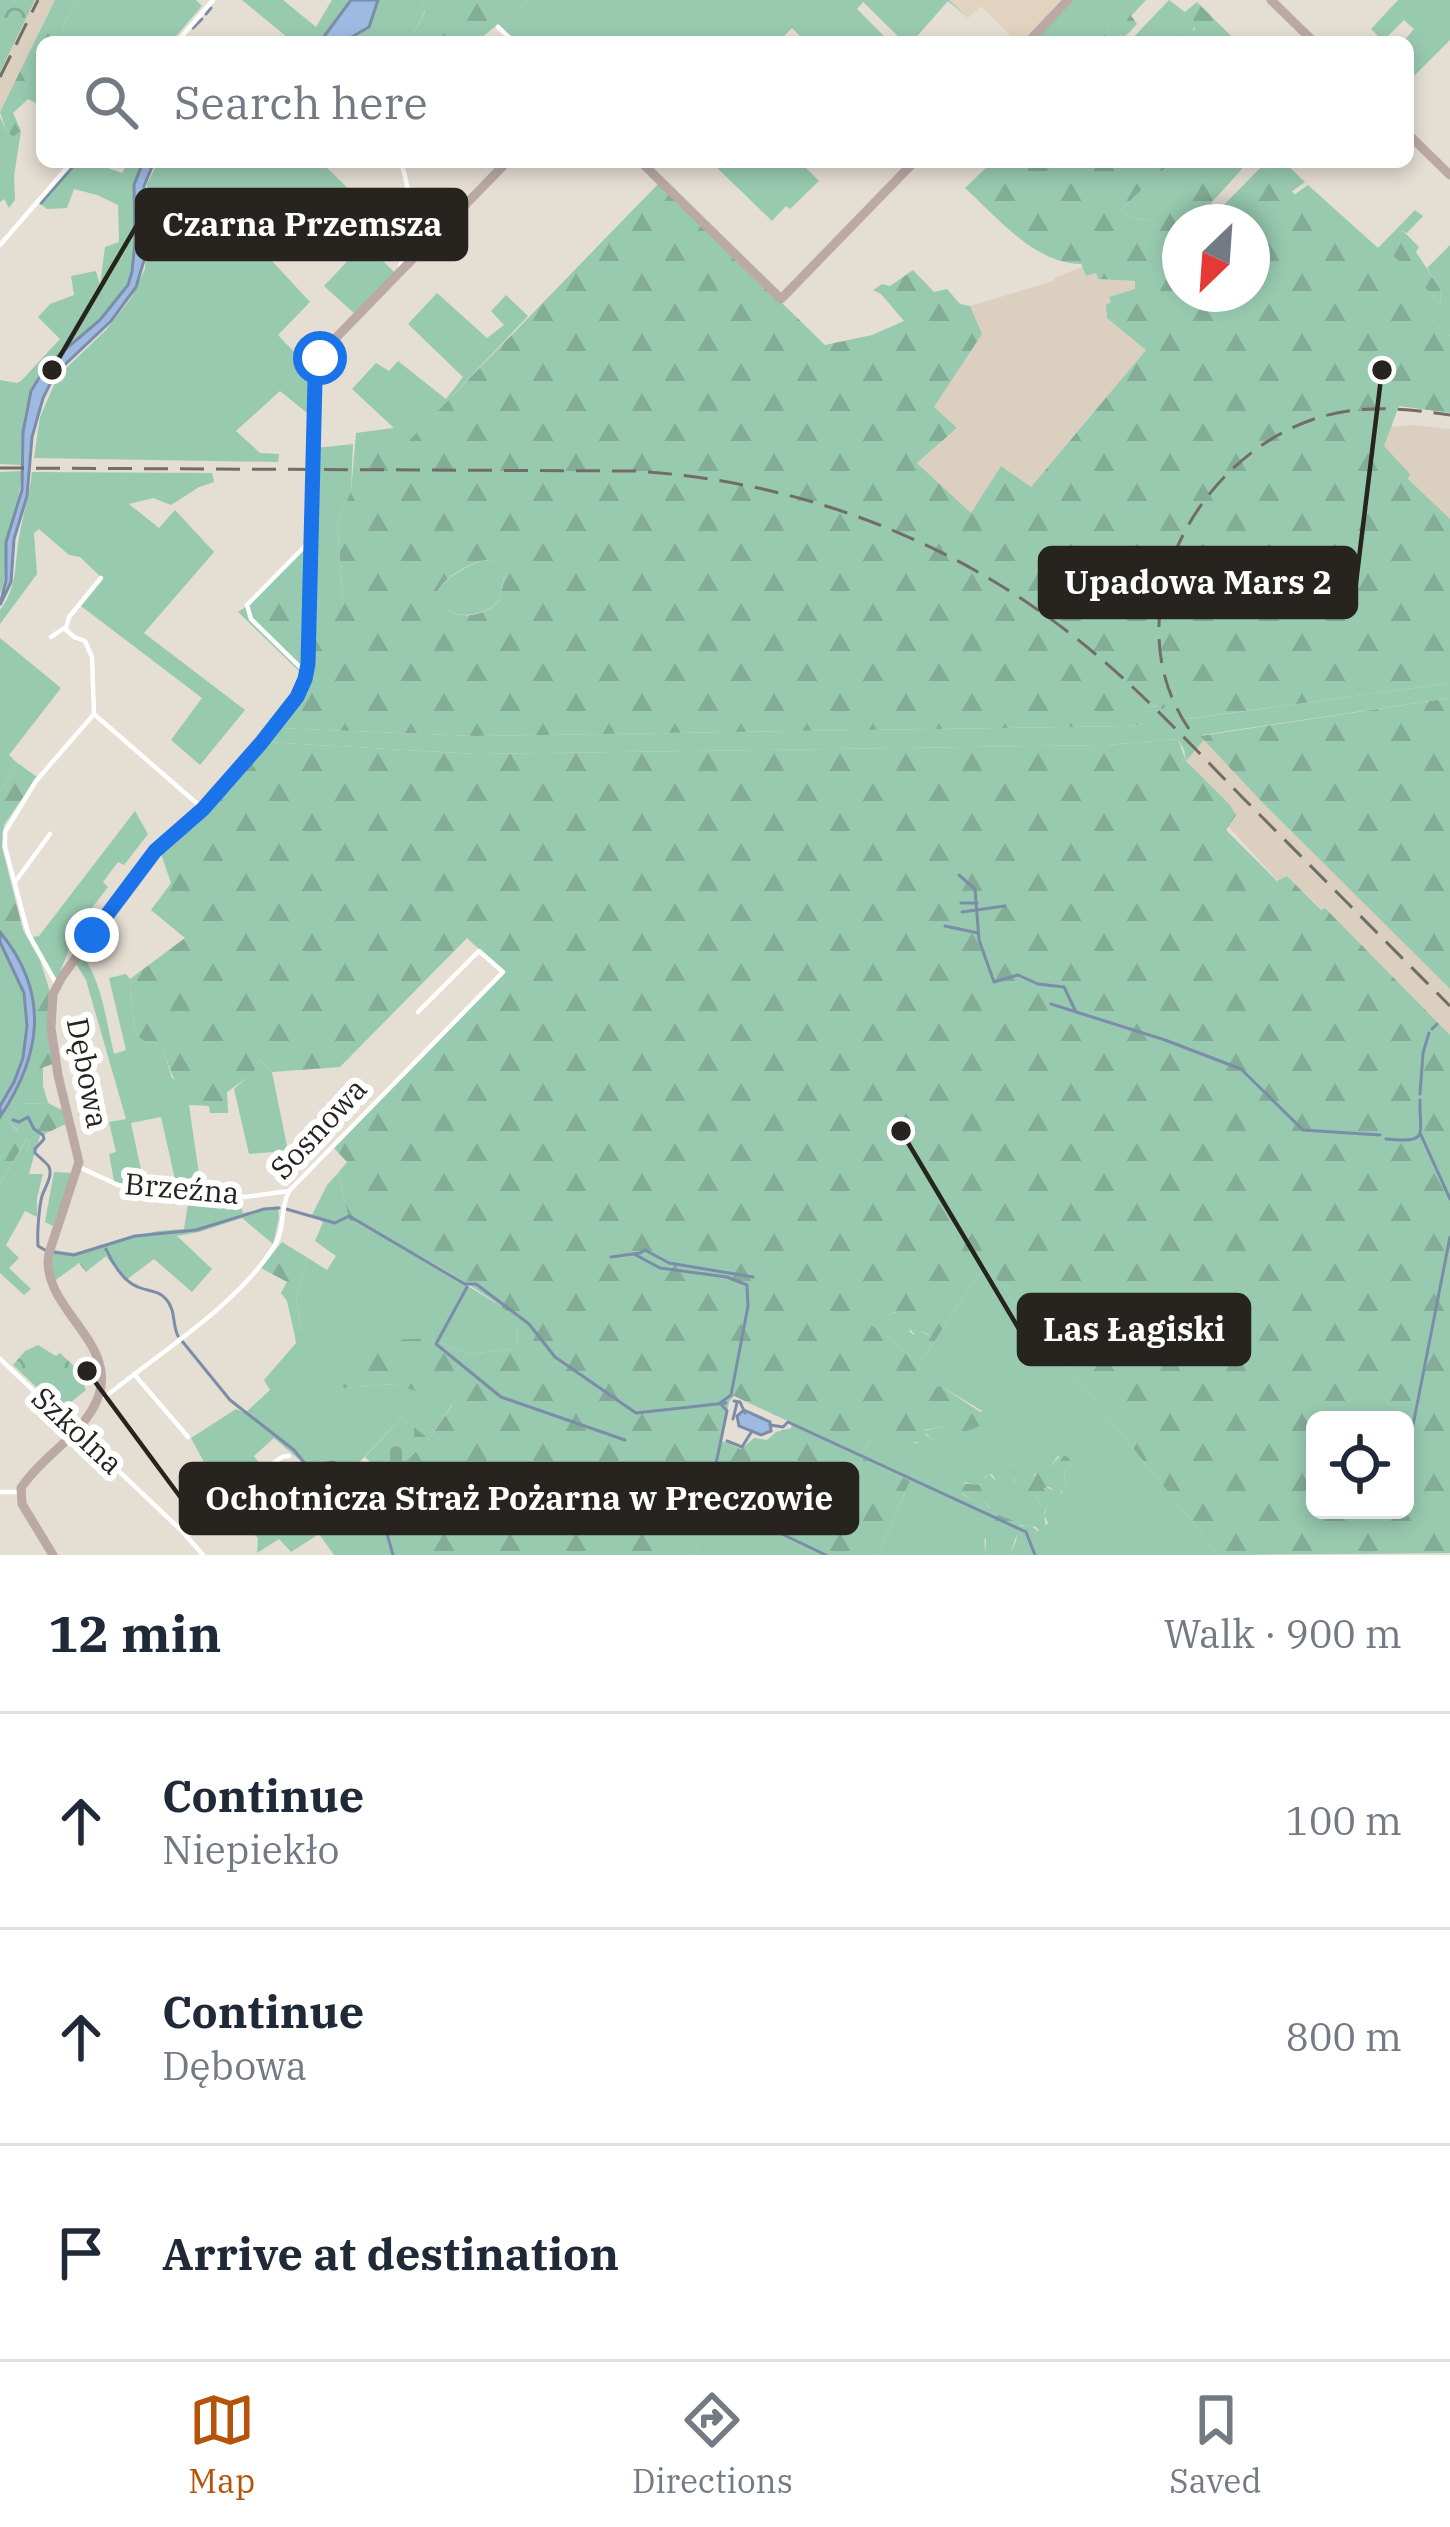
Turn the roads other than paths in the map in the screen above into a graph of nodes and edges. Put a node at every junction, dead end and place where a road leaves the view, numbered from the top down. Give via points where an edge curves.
1 (213, 0) edge
2 (1068, 0) edge
3 (1271, 0) edge
4 (498, 28) dead end
5 (182, 36) edge
6 (507, 36) edge
7 (1034, 36) edge
8 (1308, 36) edge
9 (1414, 140) edge
10 (67, 168) edge
11 (403, 168) edge
12 (501, 168) edge
13 (647, 168) edge
14 (908, 168) edge
15 (1450, 175) edge
16 (0, 245) edge
17 (398, 274) junction
18 (311, 540) junction
19 (101, 578) dead end
20 (66, 628) junction
21 (51, 637) dead end
22 (306, 673) junction
23 (94, 714) junction
24 (203, 809) junction
25 (50, 834) dead end
26 (15, 882) junction
27 (57, 985) junction
28 (418, 1012) dead end
29 (79, 1167) junction
30 (290, 1191) junction
31 (0, 1359) edge
32 (134, 1374) junction
33 (98, 1396) junction
34 (76, 1429) junction
35 (188, 1437) dead end
36 (289, 1456) dead end
37 (0, 1492) edge
38 (20, 1492) junction
39 (182, 1531) junction
40 (53, 1555) edge
41 (203, 1555) edge

1 - 5 street
2 - 7 street
3 - 8 street
4 - 6 street
9 - 15 street
10 - 16 street
11 - 17 street via 411,216
12 - 17 street, Dębowa
13 - 14 street via 781,299
17 - 18 street, Dębowa via 321,354
18 - 22 street, Dębowa
18 - 22 street via 247,605 250,619
19 - 20 street
20 - 21 street
20 - 23 street via 90,652
22 - 24 street, Dębowa via 282,716
23 - 24 street
23 - 26 street via 5,829
24 - 27 street, Dębowa via 142,865
25 - 26 street
26 - 27 street via 28,933
27 - 29 street, Dębowa via 52,1035
28 - 30 street, Sosnowa via 479,951 503,972
29 - 30 street, Brzeźna via 132,1189 245,1197
29 - 33 street, Dębowa via 47,1269 95,1350
30 - 32 street, Sosnowa via 274,1246 224,1304
31 - 34 street, Szkolna
32 - 33 street, Sosnowa
32 - 35 street
33 - 34 street, Sosnowa
34 - 38 street, Sosnowa
34 - 39 street, Szkolna
36 - 39 street
37 - 38 street
38 - 40 street
39 - 41 street, Szkolna

